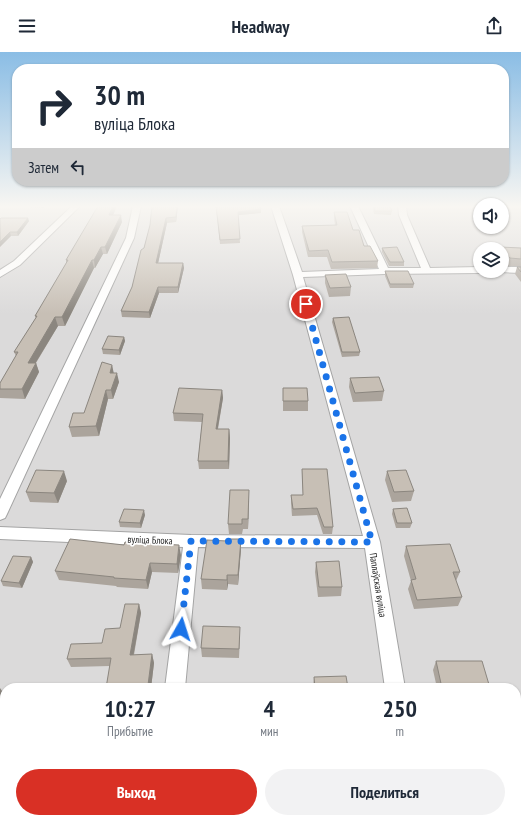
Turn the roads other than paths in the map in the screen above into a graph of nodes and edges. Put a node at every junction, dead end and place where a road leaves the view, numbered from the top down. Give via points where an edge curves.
1 (39, 242) edge
2 (128, 242) edge
3 (287, 242) edge
4 (371, 242) edge
5 (415, 242) edge
6 (427, 270) junction
7 (473, 270) edge
8 (509, 270) edge
9 (521, 270) edge
10 (385, 271) junction
11 (0, 274) edge
12 (298, 275) junction
13 (0, 514) edge
14 (0, 533) edge
15 (191, 541) junction
16 (372, 542) junction
17 (176, 683) edge
18 (394, 683) edge

1 - 11 street via 17,263
2 - 13 street
3 - 12 street, Паплаўская вуліца
4 - 10 street
5 - 6 street
6 - 7 street
6 - 10 street
8 - 9 street
10 - 12 street
12 - 16 street, Паплаўская вуліца
14 - 15 street, вуліца Блока
15 - 16 street, вуліца Блока
15 - 17 street
16 - 18 street, Паплаўская вуліца

